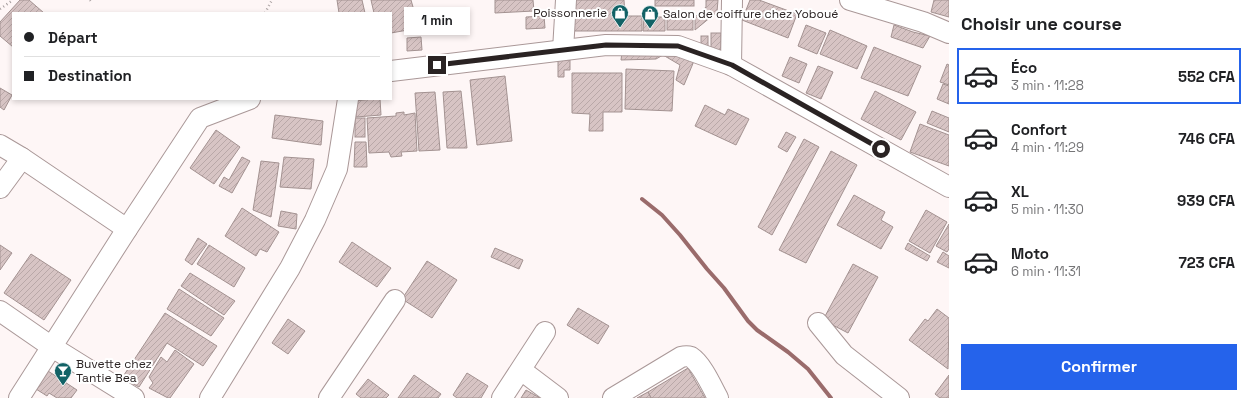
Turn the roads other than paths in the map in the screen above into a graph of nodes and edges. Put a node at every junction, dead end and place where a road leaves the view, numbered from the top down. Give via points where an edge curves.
1 (566, 0) edge
2 (732, 0) edge
3 (850, 0) edge
4 (949, 33) edge
5 (563, 50) junction
6 (732, 65) junction
7 (392, 70) edge
8 (247, 100) edge
9 (348, 100) edge
10 (0, 145) edge
11 (22, 158) junction
12 (949, 187) edge
13 (0, 188) edge
14 (127, 229) junction
15 (395, 300) dead end
16 (0, 311) edge
17 (818, 323) dead end
18 (545, 332) dead end
19 (52, 346) junction
20 (521, 370) junction
21 (19, 398) edge
22 (134, 398) edge
23 (210, 398) edge
24 (329, 398) edge
25 (502, 398) edge
26 (558, 398) edge
27 (613, 398) edge
28 (718, 398) edge
29 (899, 398) edge

1 - 5 street
2 - 6 street
3 - 4 street via 924,22
5 - 6 street via 606,45 678,46
5 - 7 street
6 - 12 street
8 - 14 street via 200,118
9 - 23 street via 336,169 315,220 290,268
10 - 11 street
11 - 13 street
11 - 14 street
14 - 19 street
15 - 24 street
16 - 19 street
17 - 29 street via 844,355
18 - 20 street
19 - 21 street
19 - 22 street
20 - 25 street
20 - 26 street
27 - 28 street via 681,357 687,356 701,368

